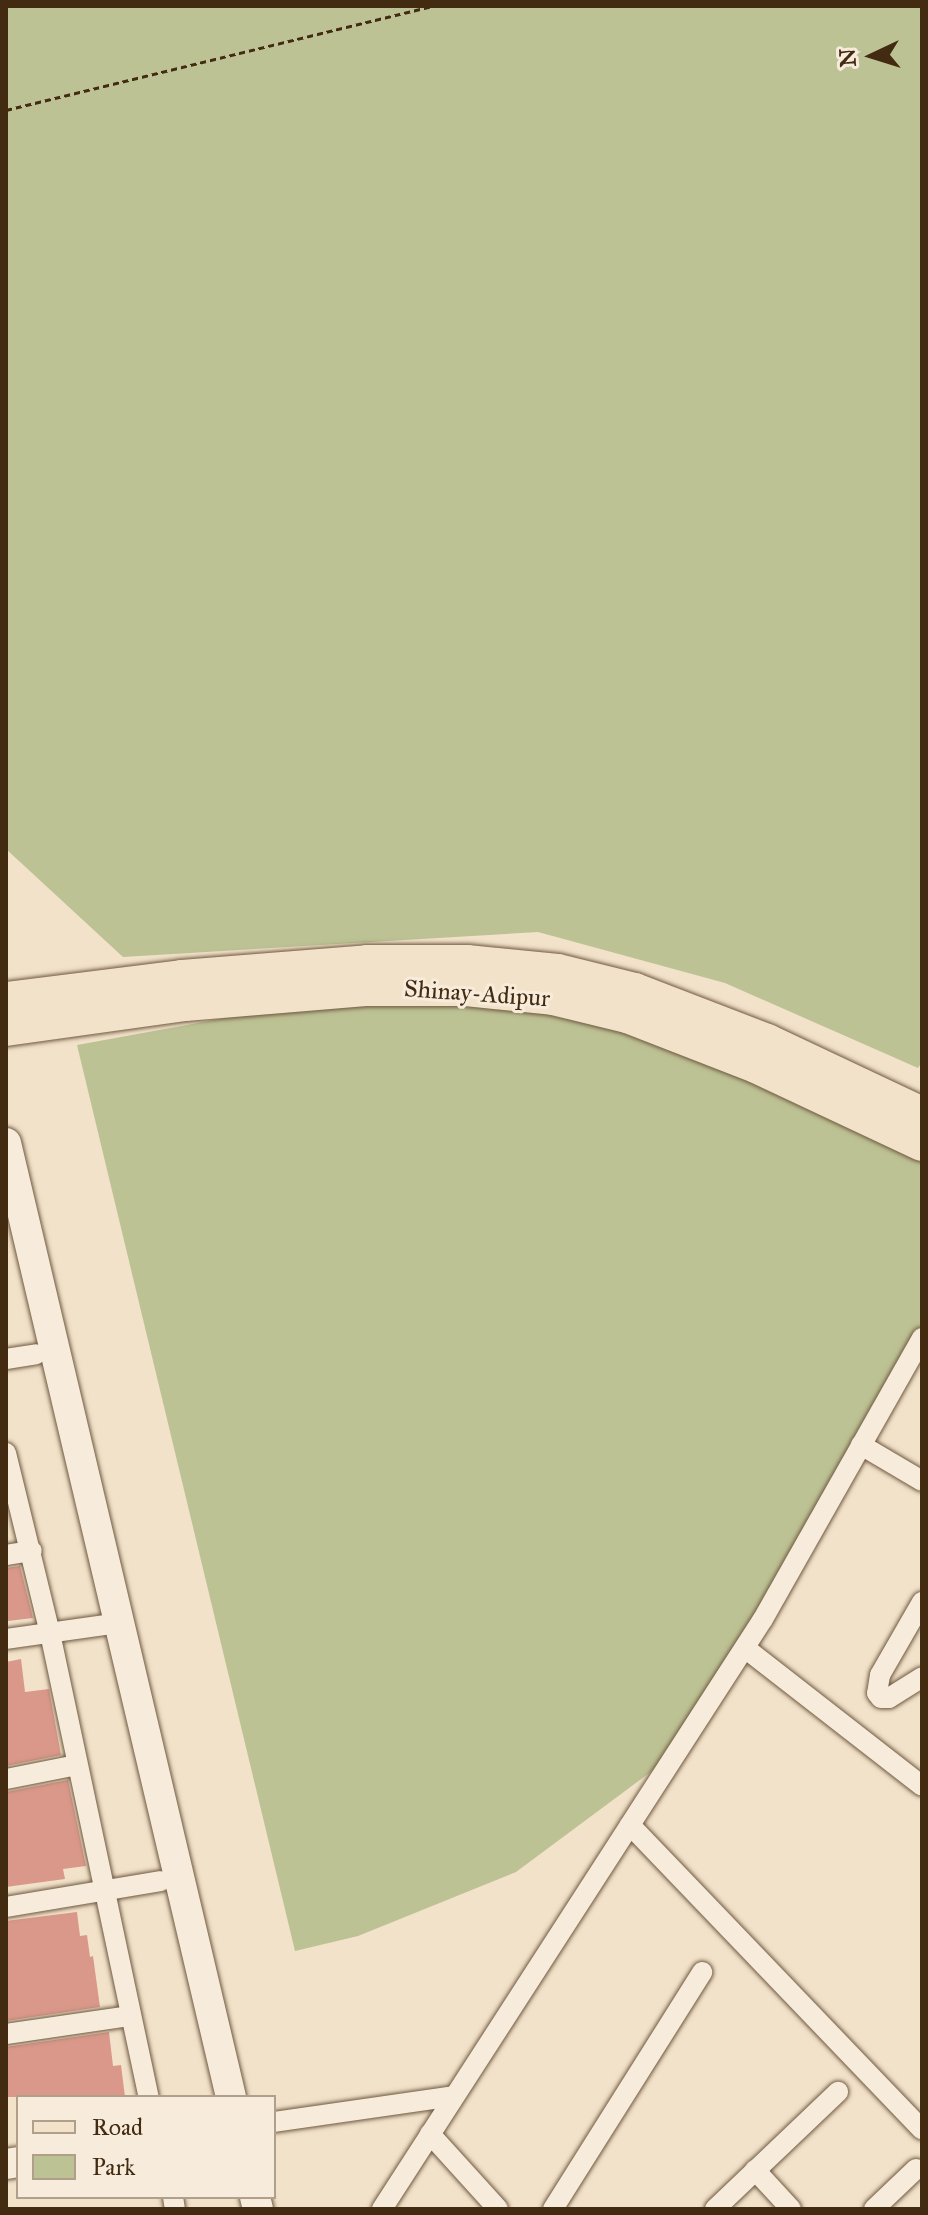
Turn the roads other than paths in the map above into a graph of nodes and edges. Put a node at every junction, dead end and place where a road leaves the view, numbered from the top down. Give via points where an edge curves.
1 (6, 999) edge
2 (6, 1028) edge
3 (922, 1114) edge
4 (6, 1143) edge
5 (922, 1144) edge
6 (6, 1227) edge
7 (922, 1338) edge
8 (36, 1354) junction
9 (6, 1359) edge
10 (861, 1445) junction
11 (6, 1453) edge
12 (922, 1481) edge
13 (10, 1485) edge
14 (32, 1551) junction
15 (6, 1555) edge
16 (922, 1602) edge
17 (110, 1624) junction
18 (50, 1633) junction
19 (6, 1639) edge
20 (745, 1648) junction
21 (922, 1677) edge
22 (77, 1765) junction
23 (6, 1779) edge
24 (922, 1786) edge
25 (630, 1825) junction
26 (161, 1881) junction
27 (106, 1892) junction
28 (6, 1907) edge
29 (702, 1972) dead end
30 (129, 2016) junction
31 (6, 2034) edge
32 (838, 2092) dead end
33 (149, 2095) edge
34 (212, 2095) edge
35 (230, 2095) edge
36 (454, 2096) junction
37 (276, 2122) edge
38 (922, 2130) edge
39 (430, 2134) junction
40 (916, 2169) dead end
41 (755, 2170) junction
42 (382, 2209) edge
43 (498, 2209) edge
44 (553, 2209) edge
45 (715, 2209) edge
46 (791, 2209) edge
47 (874, 2209) edge

1 - 3 main road, Shinay-Adipur via 367,962 467,962 558,971 635,990 767,1041
2 - 5 main road, Shinay-Adipur via 185,1004 368,989 466,989 553,998 627,1016 756,1066
4 - 17 main road
6 - 8 main road
7 - 10 street
8 - 9 street
8 - 17 main road
10 - 12 street
10 - 20 street
11 - 13 street
13 - 14 street
14 - 15 street
14 - 18 street
16 - 21 street via 880,1675 877,1693 889,1698
17 - 18 street
17 - 26 main road
17 - 35 main road
18 - 19 street
18 - 22 street
20 - 24 street
20 - 25 street
22 - 23 street
22 - 27 street
25 - 36 street
25 - 38 street
26 - 27 street
26 - 34 main road
27 - 28 street
27 - 30 street
29 - 44 street
30 - 31 street
30 - 33 street
32 - 41 street
36 - 37 street
36 - 39 street
39 - 42 street
39 - 43 street
40 - 47 street
41 - 45 street
41 - 46 street

